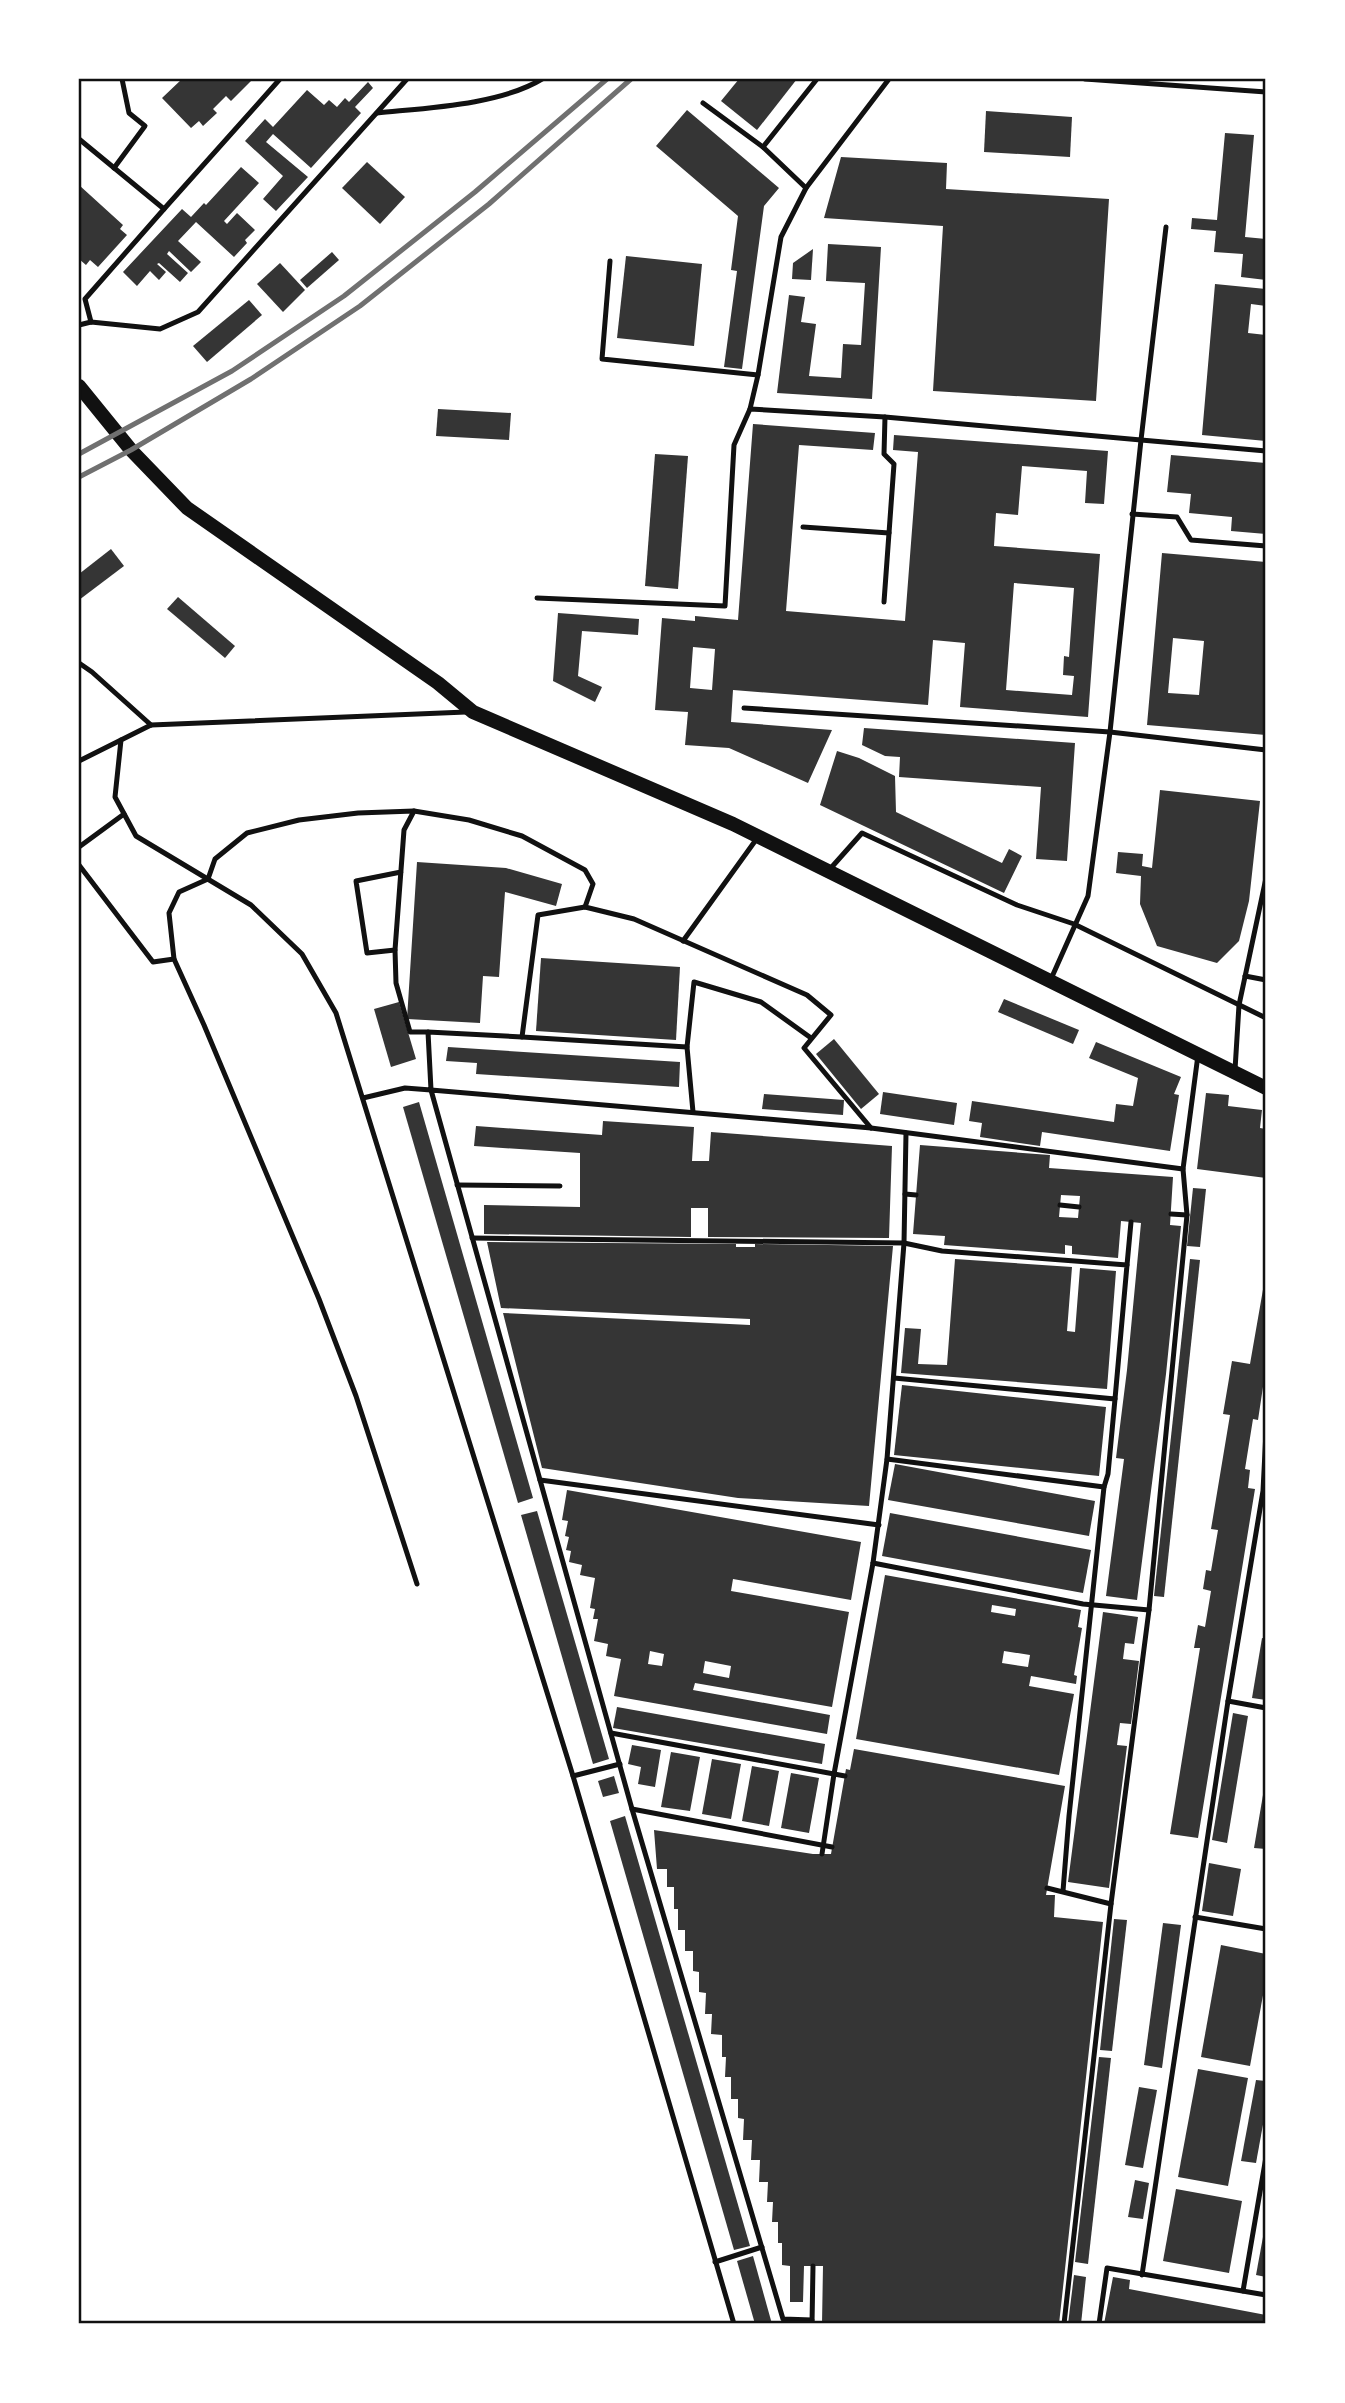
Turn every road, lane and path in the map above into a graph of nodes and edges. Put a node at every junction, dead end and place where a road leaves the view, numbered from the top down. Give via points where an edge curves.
1 (122, 79) edge
2 (280, 79) edge
3 (407, 79) edge
4 (542, 79) edge
5 (817, 79) edge
6 (889, 79) edge
7 (1085, 79) edge
8 (1266, 92) edge
9 (704, 103) dead end
10 (377, 113) junction
11 (79, 139) edge
12 (763, 147) junction
13 (114, 168) junction
14 (806, 188) junction
15 (164, 209) junction
16 (1166, 227) dead end
17 (610, 261) dead end
18 (91, 322) junction
19 (79, 325) edge
20 (758, 375) junction
21 (79, 386) edge
22 (750, 408) junction
23 (885, 417) junction
24 (1141, 440) junction
25 (1266, 451) edge
26 (1132, 514) junction
27 (803, 527) dead end
28 (888, 533) junction
29 (1266, 546) edge
30 (537, 597) dead end
31 (884, 602) dead end
32 (79, 663) edge
33 (744, 708) dead end
34 (473, 712) junction
35 (151, 724) junction
36 (1110, 732) junction
37 (121, 740) junction
38 (1266, 750) edge
39 (79, 761) edge
40 (414, 811) junction
41 (124, 814) junction
42 (758, 837) junction
43 (79, 847) edge
44 (79, 865) edge
45 (401, 872) junction
46 (828, 872) junction
47 (1266, 878) edge
48 (208, 879) junction
49 (585, 907) junction
50 (1074, 924) junction
51 (683, 941) junction
52 (395, 950) junction
53 (174, 959) junction
54 (1245, 976) junction
55 (1266, 980) edge
56 (1050, 982) junction
57 (1240, 1005) junction
58 (1266, 1018) edge
59 (428, 1032) junction
60 (522, 1037) junction
61 (811, 1038) junction
62 (687, 1047) junction
63 (1198, 1055) junction
64 (1235, 1073) junction
65 (1266, 1088) edge
66 (431, 1090) junction
67 (363, 1098) junction
68 (693, 1112) junction
69 (871, 1128) junction
70 (906, 1133) junction
71 (1183, 1169) junction
72 (457, 1185) junction
73 (560, 1186) dead end
74 (905, 1194) junction
75 (916, 1195) dead end
76 (1060, 1205) dead end
77 (1079, 1207) dead end
78 (1171, 1214) dead end
79 (1187, 1215) junction
80 (1131, 1222) dead end
81 (472, 1238) junction
82 (904, 1243) junction
83 (1127, 1265) junction
84 (894, 1378) junction
85 (1115, 1399) junction
86 (1266, 1432) edge
87 (887, 1459) junction
88 (540, 1480) junction
89 (1104, 1487) junction
90 (1265, 1492) edge
91 (879, 1525) junction
92 (873, 1563) junction
93 (417, 1584) dead end
94 (1091, 1605) junction
95 (1149, 1610) junction
96 (1228, 1701) junction
97 (1266, 1708) edge
98 (611, 1733) junction
99 (620, 1764) junction
100 (834, 1774) junction
101 (573, 1776) junction
102 (845, 1776) dead end
103 (632, 1809) junction
104 (1060, 1814) dead end
105 (1069, 1816) junction
106 (822, 1845) junction
107 (832, 1847) dead end
108 (822, 1854) dead end
109 (1047, 1888) dead end
110 (1063, 1891) junction
111 (1111, 1904) junction
112 (1195, 1917) junction
113 (1266, 1929) edge
114 (1266, 2157) edge
115 (762, 2247) junction
116 (715, 2262) junction
117 (814, 2266) dead end
118 (1142, 2274) junction
119 (1242, 2291) junction
120 (1266, 2295) edge
121 (812, 2322) edge
122 (734, 2324) edge
123 (1064, 2324) edge
124 (1099, 2324) edge

1 - 13 lane via 129,113 145,126
2 - 15 lane
3 - 10 lane
4 - 10 lane via 526,89 451,106
5 - 12 lane
6 - 14 lane
7 - 8 lane
9 - 12 lane
10 - 18 lane via 198,312 160,329
11 - 13 lane
12 - 14 lane
13 - 15 lane
14 - 20 lane via 781,237
15 - 18 lane via 85,299
16 - 24 lane
17 - 20 lane via 602,359
18 - 19 lane
20 - 22 lane
21 - 34 main road via 187,508
22 - 23 lane
22 - 30 lane via 734,444 725,606
23 - 24 lane
23 - 28 lane via 884,454 894,464
24 - 25 lane
24 - 26 lane
26 - 29 lane via 1177,517 1191,540
26 - 36 lane
27 - 28 lane
28 - 31 lane
32 - 35 lane
33 - 36 lane
34 - 35 lane
34 - 42 main road
35 - 37 lane
36 - 38 lane
36 - 50 lane via 1088,896
37 - 39 lane
37 - 41 lane via 115,797
40 - 45 lane via 404,830
40 - 48 lane via 299,820 247,833 215,859
40 - 49 lane via 469,820 522,836 585,870 593,884
41 - 43 lane
41 - 48 lane via 136,836
42 - 46 main road
42 - 51 lane
44 - 53 lane via 153,962
45 - 52 lane
45 - 52 lane via 356,881 367,953
46 - 50 lane via 862,833 1017,905
46 - 56 main road
47 - 54 lane
48 - 53 lane via 179,892 169,913
48 - 67 lane via 251,905 302,954 337,1013
49 - 51 lane via 634,919
49 - 60 lane via 538,915
50 - 56 lane
50 - 57 lane
51 - 61 lane via 807,995 831,1015
52 - 59 lane via 396,983 410,1032
53 - 93 lane via 319,1299
54 - 55 lane
54 - 57 lane
56 - 63 main road
57 - 58 lane
57 - 64 lane
59 - 60 lane
59 - 66 lane
60 - 62 lane
61 - 62 lane via 761,1002 694,982
61 - 69 lane via 804,1048
62 - 68 lane
63 - 64 main road
63 - 71 lane
64 - 65 main road
66 - 67 lane via 405,1088
66 - 68 lane
66 - 72 lane
67 - 101 lane
68 - 69 lane
69 - 70 lane
70 - 71 lane
70 - 74 lane
71 - 79 lane
72 - 73 lane
72 - 81 lane
74 - 75 lane
74 - 82 lane
76 - 77 lane
78 - 79 lane
79 - 95 lane
80 - 83 lane
81 - 82 lane
81 - 88 lane
82 - 83 lane via 942,1251
82 - 84 lane
83 - 85 lane
84 - 85 lane
84 - 87 lane
85 - 89 lane
86 - 90 lane
87 - 89 lane
87 - 91 lane
88 - 91 lane
88 - 98 lane
89 - 94 lane
90 - 96 lane
91 - 92 lane
92 - 94 lane
92 - 100 lane
94 - 95 lane
94 - 105 lane
95 - 111 lane
96 - 97 lane
96 - 112 lane
98 - 99 lane
98 - 100 lane
99 - 101 lane
99 - 103 lane
100 - 102 lane
100 - 106 lane
101 - 116 lane
103 - 106 lane
103 - 115 lane
104 - 105 lane
105 - 110 lane
106 - 107 lane
106 - 108 lane
109 - 110 lane
110 - 111 lane
111 - 123 lane
112 - 113 lane
112 - 118 lane
114 - 119 lane
115 - 116 lane
115 - 121 lane via 783,2319
116 - 122 lane
117 - 121 lane
118 - 119 lane
118 - 124 lane via 1107,2268
119 - 120 lane

